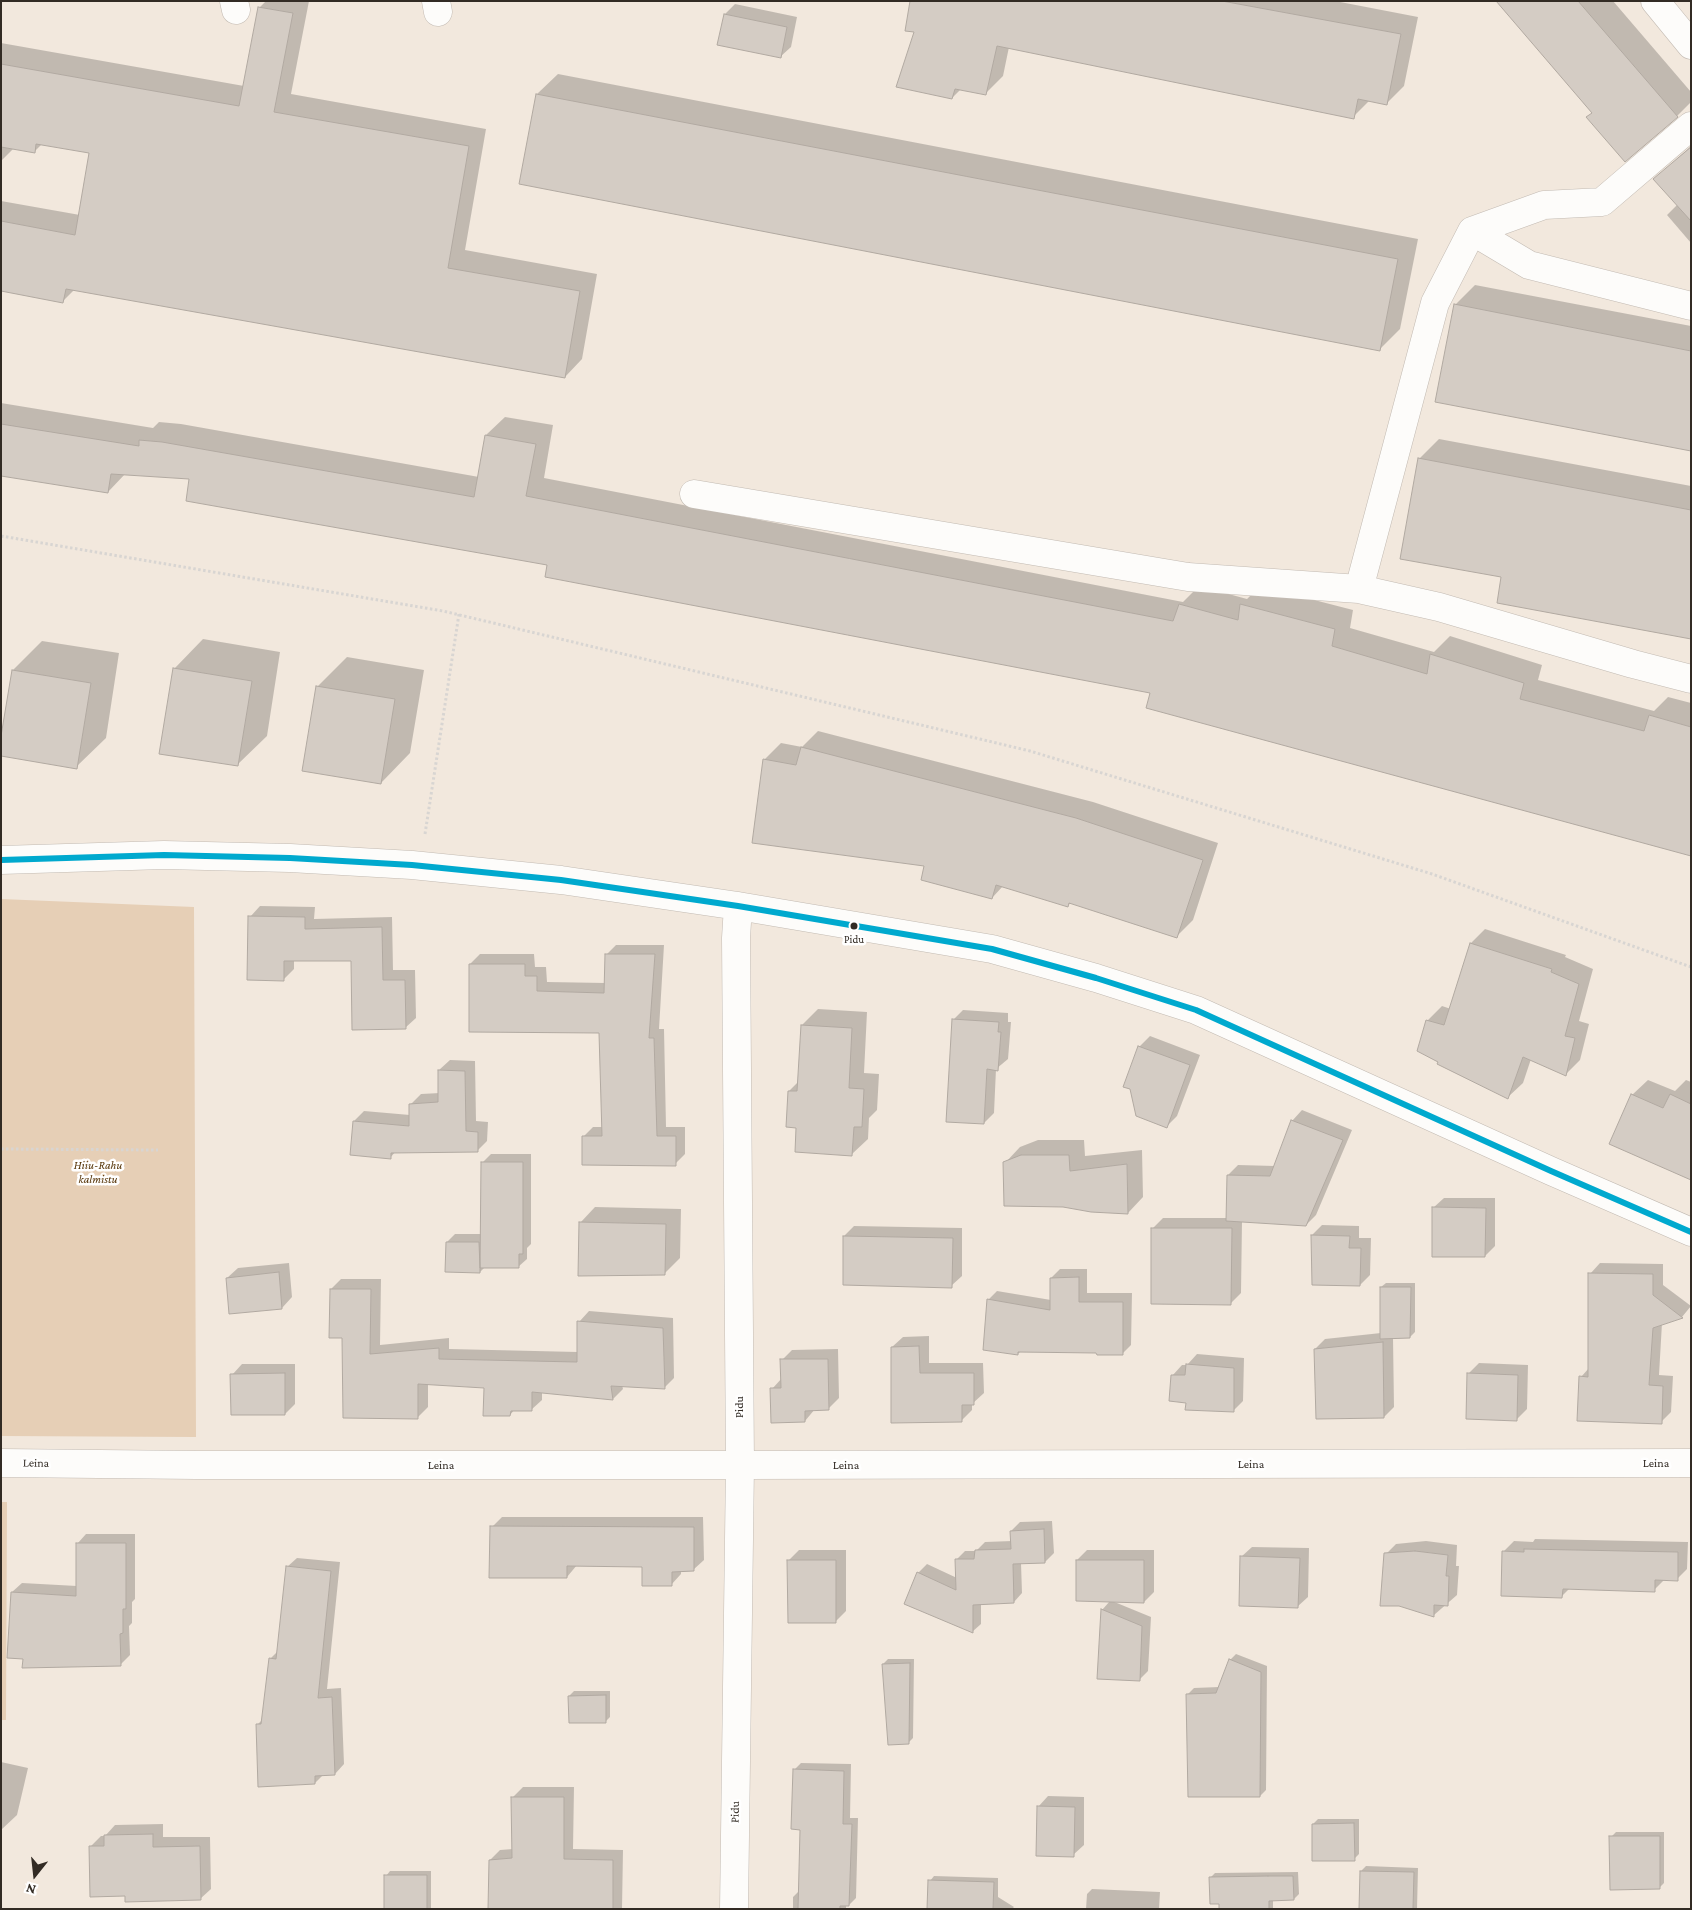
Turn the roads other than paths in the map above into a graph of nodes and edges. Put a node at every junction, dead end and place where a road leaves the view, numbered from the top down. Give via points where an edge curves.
1 (1655, 1) edge
2 (1691, 45) edge
3 (1691, 126) edge
4 (1472, 231) junction
5 (1691, 306) edge
6 (694, 494) dead end
7 (1359, 588) junction
8 (1691, 679) edge
9 (1, 860) edge
10 (738, 906) junction
11 (1691, 1232) edge
12 (1, 1462) edge
13 (1691, 1463) edge
14 (740, 1465) junction
15 (734, 1909) edge

1 - 2 street
3 - 4 street via 1602,202 1544,205
4 - 5 street via 1529,265
4 - 7 street via 1435,303
6 - 7 street via 1188,577
7 - 8 street via 1439,607
9 - 10 street via 164,855 420,866 561,880
10 - 11 street via 992,949 1196,1010
10 - 14 street, Pidu
12 - 14 street, Leina
13 - 14 street, Leina
14 - 15 street, Pidu

